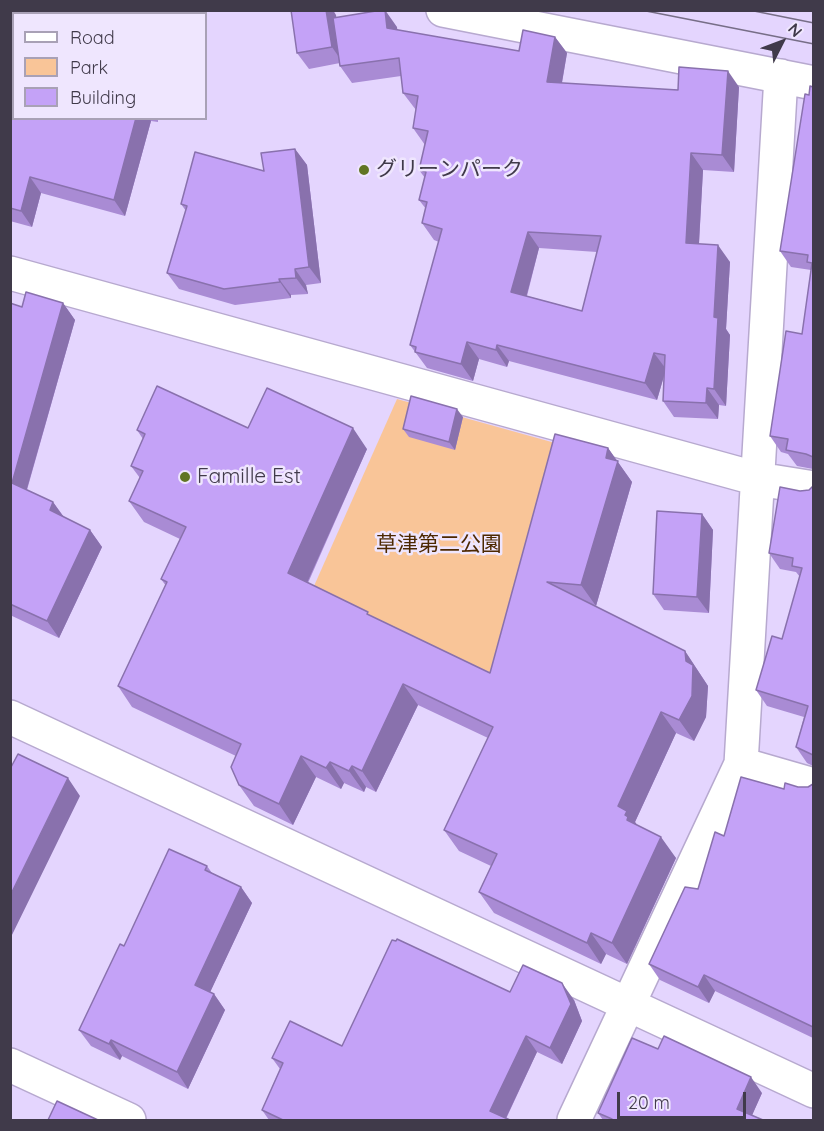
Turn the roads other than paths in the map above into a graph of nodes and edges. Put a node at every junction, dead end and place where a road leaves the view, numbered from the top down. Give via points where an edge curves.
1 (443, 10) edge
2 (781, 76) junction
3 (813, 83) edge
4 (10, 273) edge
5 (758, 479) junction
6 (813, 488) edge
7 (10, 717) edge
8 (741, 764) junction
9 (813, 785) edge
10 (627, 1004) junction
11 (10, 1065) edge
12 (813, 1091) edge
13 (129, 1120) edge
14 (574, 1120) edge

1 - 2 street
2 - 3 street
2 - 5 street
4 - 5 street
5 - 6 street
5 - 8 street
7 - 10 street
8 - 9 street
8 - 10 street
10 - 12 street
10 - 14 street
11 - 13 street

